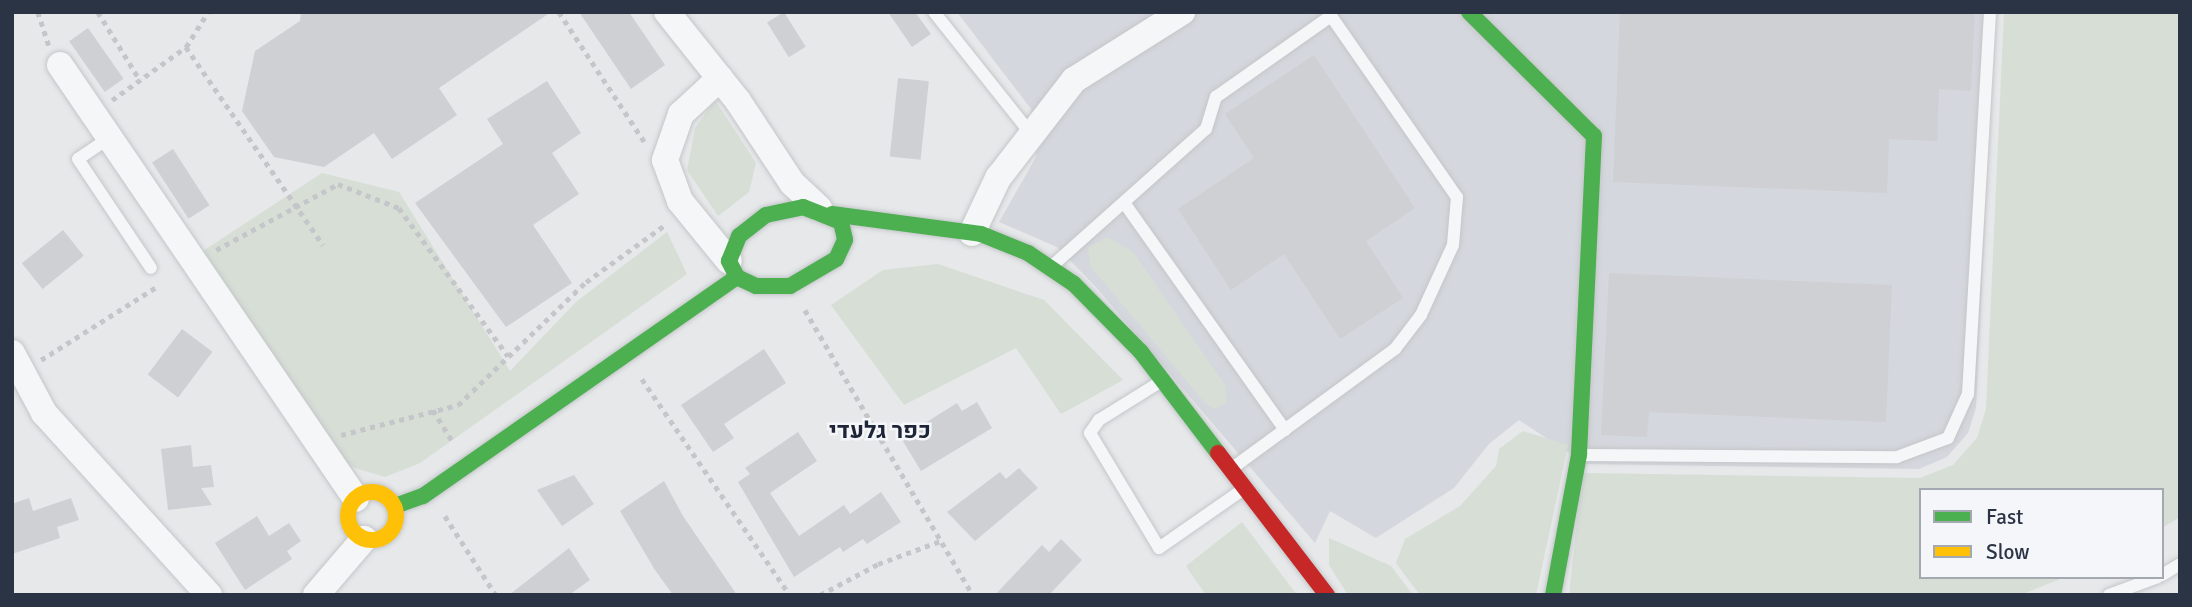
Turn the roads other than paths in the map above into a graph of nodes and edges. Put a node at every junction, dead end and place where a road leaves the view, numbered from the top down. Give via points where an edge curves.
1 (667, 12) edge
2 (934, 12) edge
3 (1182, 12) edge
4 (1469, 12) edge
5 (1990, 12) edge
6 (60, 65) road end
7 (720, 78) junction
8 (1031, 134) junction
9 (109, 138) junction
10 (772, 152) junction
11 (1125, 204) junction
12 (825, 211) junction
13 (758, 220) junction
14 (932, 229) junction
15 (972, 233) junction
16 (895, 240) dead end
17 (861, 253) dead end
18 (1051, 267) junction
19 (151, 268) dead end
20 (733, 269) junction
21 (817, 275) junction
22 (17, 363) edge
23 (1164, 380) junction
24 (1285, 430) junction
25 (1579, 454) junction
26 (1231, 469) junction
27 (1245, 487) junction
28 (356, 499) junction
29 (395, 506) junction
30 (364, 539) junction
31 (2180, 564) edge
32 (2164, 574) edge
33 (2152, 579) edge
34 (209, 595) edge
35 (316, 595) edge
36 (1327, 595) edge
37 (1553, 595) edge
38 (2109, 595) edge

1 - 7 street
2 - 8 lane
3 - 8 street via 1074,80
4 - 25 street via 1594,136
5 - 25 lane via 1968,394 1948,438 1896,457
6 - 9 street
7 - 10 street
7 - 20 street via 672,128 665,160 669,179 686,209
8 - 15 street via 998,178
9 - 19 lane via 78,159
9 - 28 street
10 - 12 street
10 - 13 street via 773,194
11 - 18 lane
11 - 24 lane
11 - 24 lane via 1206,129 1216,97 1331,16 1457,197 1457,216 1452,245 1421,315 1395,349
12 - 13 street via 785,209
12 - 14 street
12 - 21 street via 845,240
13 - 20 street via 738,236
14 - 15 street
14 - 16 street
15 - 18 street
17 - 21 street
18 - 23 street via 1104,311
20 - 21 street via 756,286 790,286
20 - 29 street via 625,356 430,492
22 - 34 street via 44,413
23 - 26 street
23 - 27 lane via 1099,420 1090,433 1159,548
24 - 26 lane
25 - 37 street
26 - 27 street
27 - 36 street
28 - 29 street via 377,493
28 - 30 street via 348,519
29 - 30 street via 392,531
30 - 35 street
31 - 32 lane
33 - 38 lane

